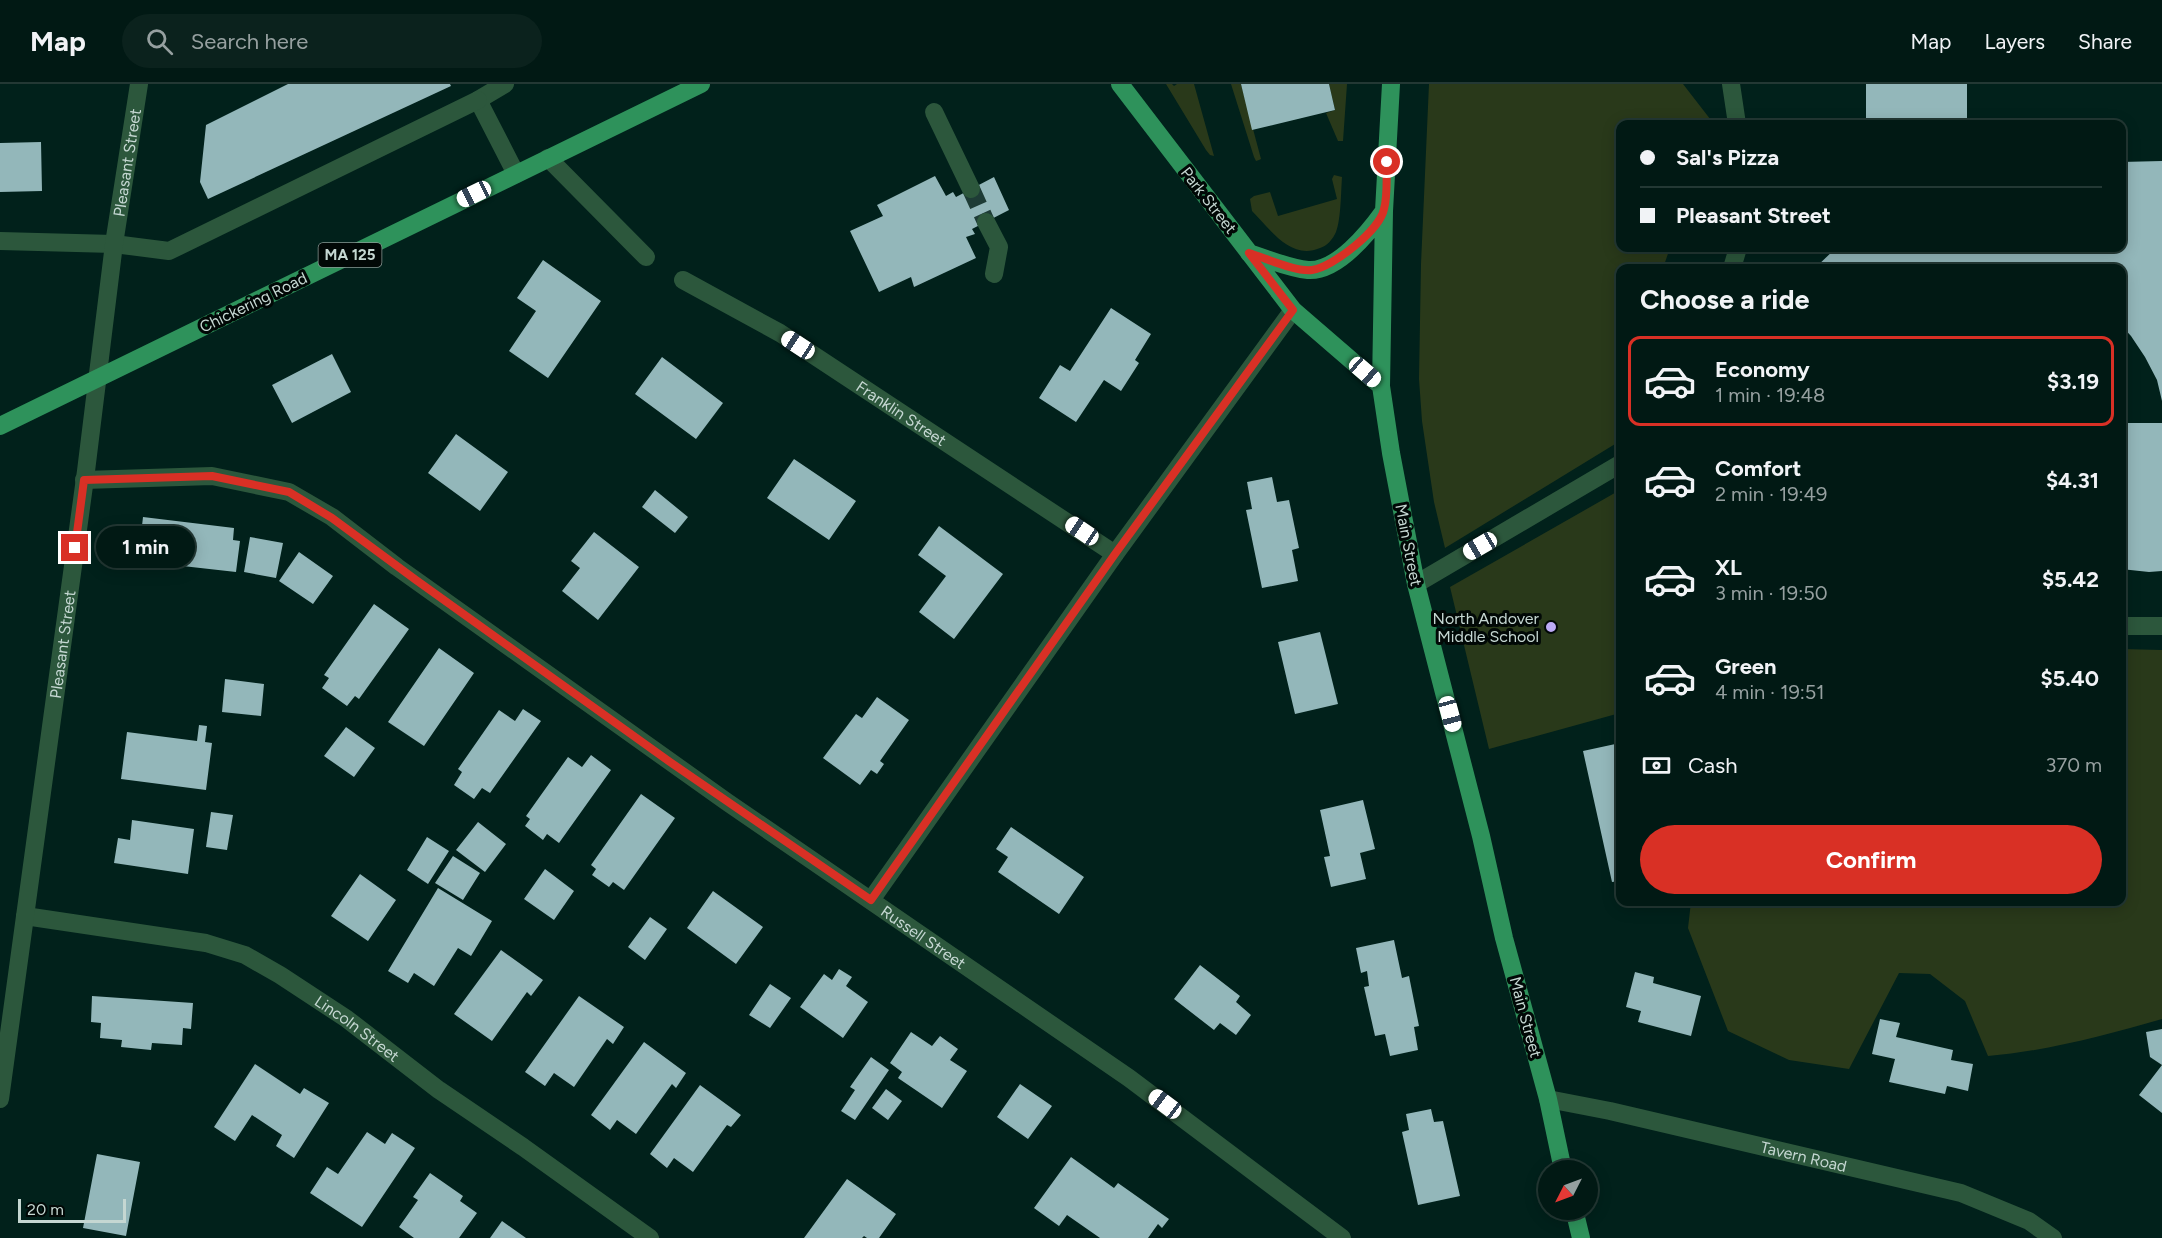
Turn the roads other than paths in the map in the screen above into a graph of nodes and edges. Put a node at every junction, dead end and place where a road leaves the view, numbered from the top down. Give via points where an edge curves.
1 (139, 84) edge
2 (505, 84) edge
3 (701, 84) edge
4 (1120, 84) edge
5 (1391, 84) edge
6 (1728, 87) edge
7 (478, 100) junction
8 (934, 112) dead end
9 (1736, 120) edge
10 (548, 158) junction
11 (516, 174) junction
12 (971, 189) tunnel mouth
13 (1384, 211) junction
14 (987, 222) tunnel mouth
15 (0, 241) edge
16 (114, 244) junction
17 (1249, 253) junction
18 (646, 257) dead end
19 (994, 274) dead end
20 (683, 280) dead end
21 (1293, 310) junction
22 (97, 378) junction
23 (1381, 386) junction
24 (0, 426) edge
25 (1616, 466) edge
26 (84, 480) junction
27 (1115, 554) junction
28 (1416, 584) junction
29 (2126, 626) edge
30 (2162, 626) edge
31 (871, 900) junction
32 (25, 916) junction
33 (0, 1099) edge
34 (1548, 1099) junction
35 (1561, 1160) edge
36 (1577, 1220) edge
37 (650, 1238) edge
38 (1342, 1238) edge
39 (1581, 1238) edge
40 (2053, 1238) edge

1 - 16 street, Pleasant Street
2 - 7 street
3 - 10 main road, Chickering Road / MA 125
4 - 17 main road, Park Street
5 - 13 main road, Main Street
6 - 9 street
7 - 11 street
7 - 16 street via 169,251
8 - 12 street
10 - 11 main road, Chickering Road / MA 125
10 - 18 street
11 - 22 main road, Chickering Road / MA 125
13 - 17 main road via 1363,240 1333,263 1311,270
13 - 23 main road, Main Street
14 - 19 street via 999,247
15 - 16 street
16 - 22 street, Pleasant Street
17 - 21 main road, Park Street
20 - 27 street, Franklin Street via 780,333
21 - 23 main road, Park Street
21 - 27 street
22 - 24 main road, Chickering Road / MA 125
22 - 26 street, Pleasant Street
23 - 28 main road, Main Street
25 - 28 street
26 - 31 street, Russell Street via 212,476 289,492 332,518 603,714
26 - 32 street, Pleasant Street
27 - 31 street
28 - 34 main road, Main Street
29 - 30 street
31 - 38 street, Russell Street via 1129,1078
32 - 33 street, Pleasant Street
32 - 37 street, Lincoln Street via 206,943 245,955 347,1019 439,1090
34 - 35 main road, Main Street
34 - 40 street, Tavern Road via 1961,1193 2029,1221
36 - 39 main road

